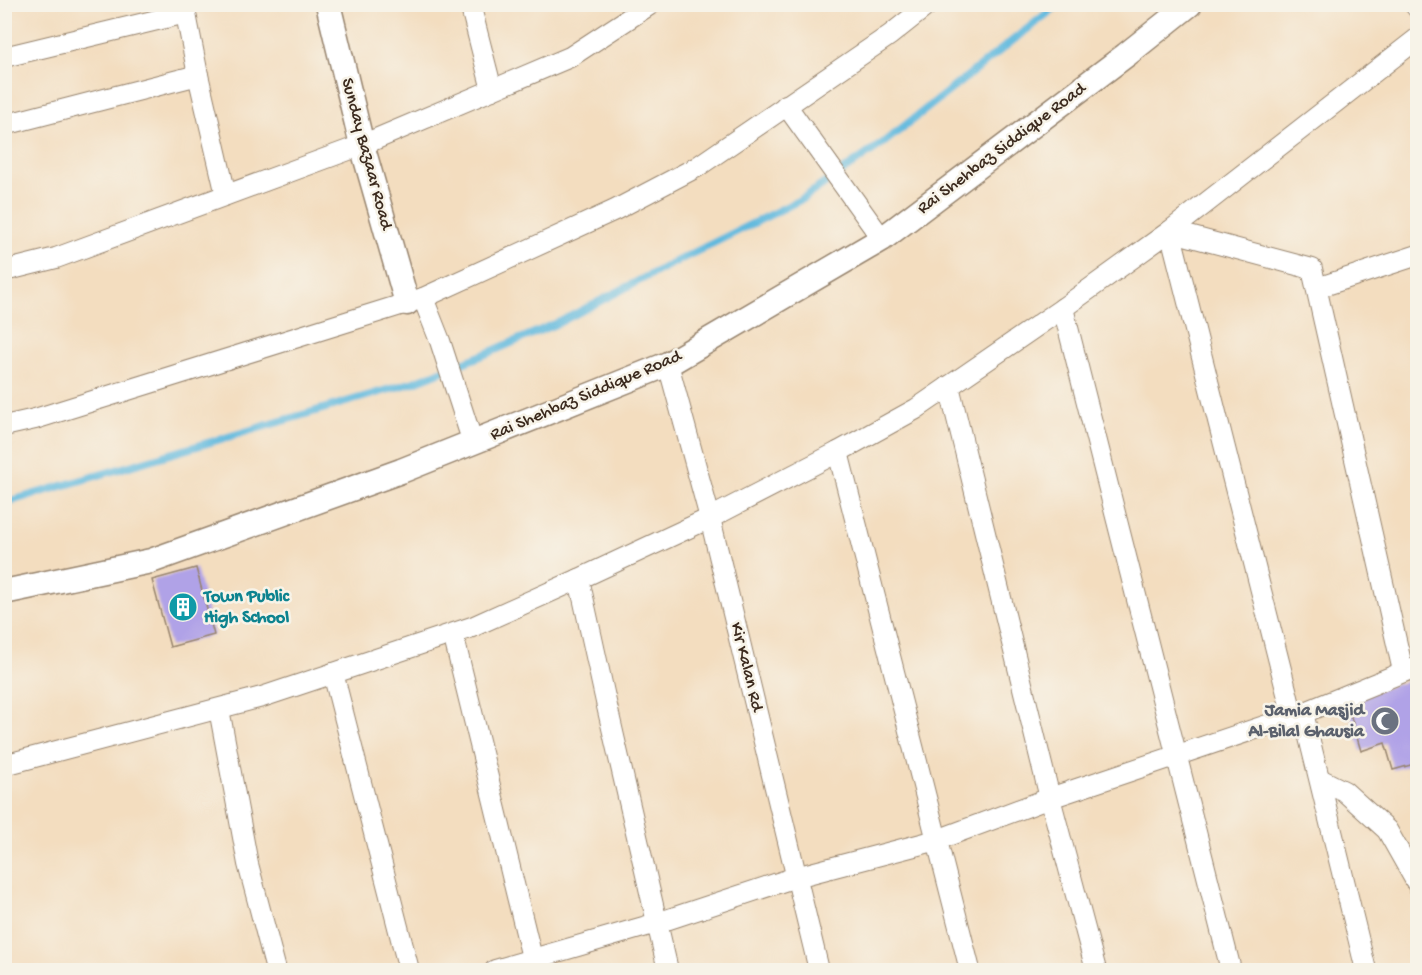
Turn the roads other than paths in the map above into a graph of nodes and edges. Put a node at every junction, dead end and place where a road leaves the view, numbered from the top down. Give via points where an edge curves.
1 (328, 4) edge
2 (470, 4) edge
3 (651, 4) edge
4 (929, 4) edge
5 (1190, 4) edge
6 (1414, 4) edge
7 (185, 9) edge
8 (1418, 9) edge
9 (1418, 38) edge
10 (4, 57) edge
11 (198, 75) junction
12 (492, 90) junction
13 (786, 105) junction
14 (4, 125) edge
15 (362, 145) junction
16 (226, 195) junction
17 (1170, 231) junction
18 (882, 239) junction
19 (1418, 255) edge
20 (4, 271) edge
21 (1317, 288) junction
22 (415, 300) junction
23 (1063, 308) junction
24 (668, 364) junction
25 (949, 386) junction
26 (4, 426) edge
27 (473, 443) junction
28 (838, 452) junction
29 (710, 518) junction
30 (579, 579) junction
31 (4, 592) edge
32 (453, 634) junction
33 (1411, 668) edge
34 (333, 673) junction
35 (219, 709) junction
36 (1298, 715) junction
37 (1178, 756) junction
38 (4, 765) edge
39 (1320, 778) junction
40 (1050, 798) junction
41 (937, 840) junction
42 (796, 877) junction
43 (1418, 885) edge
44 (657, 923) junction
45 (534, 965) edge
46 (276, 970) edge
47 (409, 970) edge
48 (495, 970) edge
49 (668, 970) edge
50 (819, 970) edge
51 (970, 970) edge
52 (1096, 970) edge
53 (1231, 970) edge
54 (1366, 970) edge

1 - 15 street, Sunday Bazaar Road
2 - 12 street
3 - 12 street via 570,57
4 - 13 street
5 - 18 street, Rai Shehbaz Siddique Road
6 - 8 street
7 - 10 street
7 - 11 street
9 - 17 street
11 - 14 street
11 - 16 street
12 - 15 street
13 - 18 street
13 - 22 street via 697,167 615,210
15 - 16 street
15 - 22 street, Sunday Bazaar Road
16 - 20 street via 56,258
17 - 21 street via 1312,269
17 - 23 street
17 - 36 street
18 - 24 street, Rai Shehbaz Siddique Road
19 - 21 street
21 - 33 street
22 - 26 street
22 - 27 street, Sunday Bazaar Road via 440,341
23 - 25 street
23 - 37 street
24 - 27 street, Rai Shehbaz Siddique Road
24 - 29 street, Kir Kalan Rd
25 - 28 street
25 - 40 street
27 - 31 street, Rai Shehbaz Siddique Road via 151,561
28 - 29 street
28 - 41 street
29 - 30 street
29 - 42 street, Kir Kalan Rd
30 - 32 street
30 - 44 street
32 - 34 street
32 - 45 street
33 - 36 street
34 - 35 street
34 - 47 street
35 - 38 street
35 - 46 street via 248,864
36 - 37 street
36 - 39 street
37 - 40 street
37 - 53 street
39 - 43 street via 1344,790 1387,830
39 - 54 street
40 - 41 street
40 - 52 street
41 - 42 street
41 - 51 street
42 - 44 street
42 - 50 street, Kir Kalan Rd
44 - 45 street
44 - 49 street
45 - 48 street

